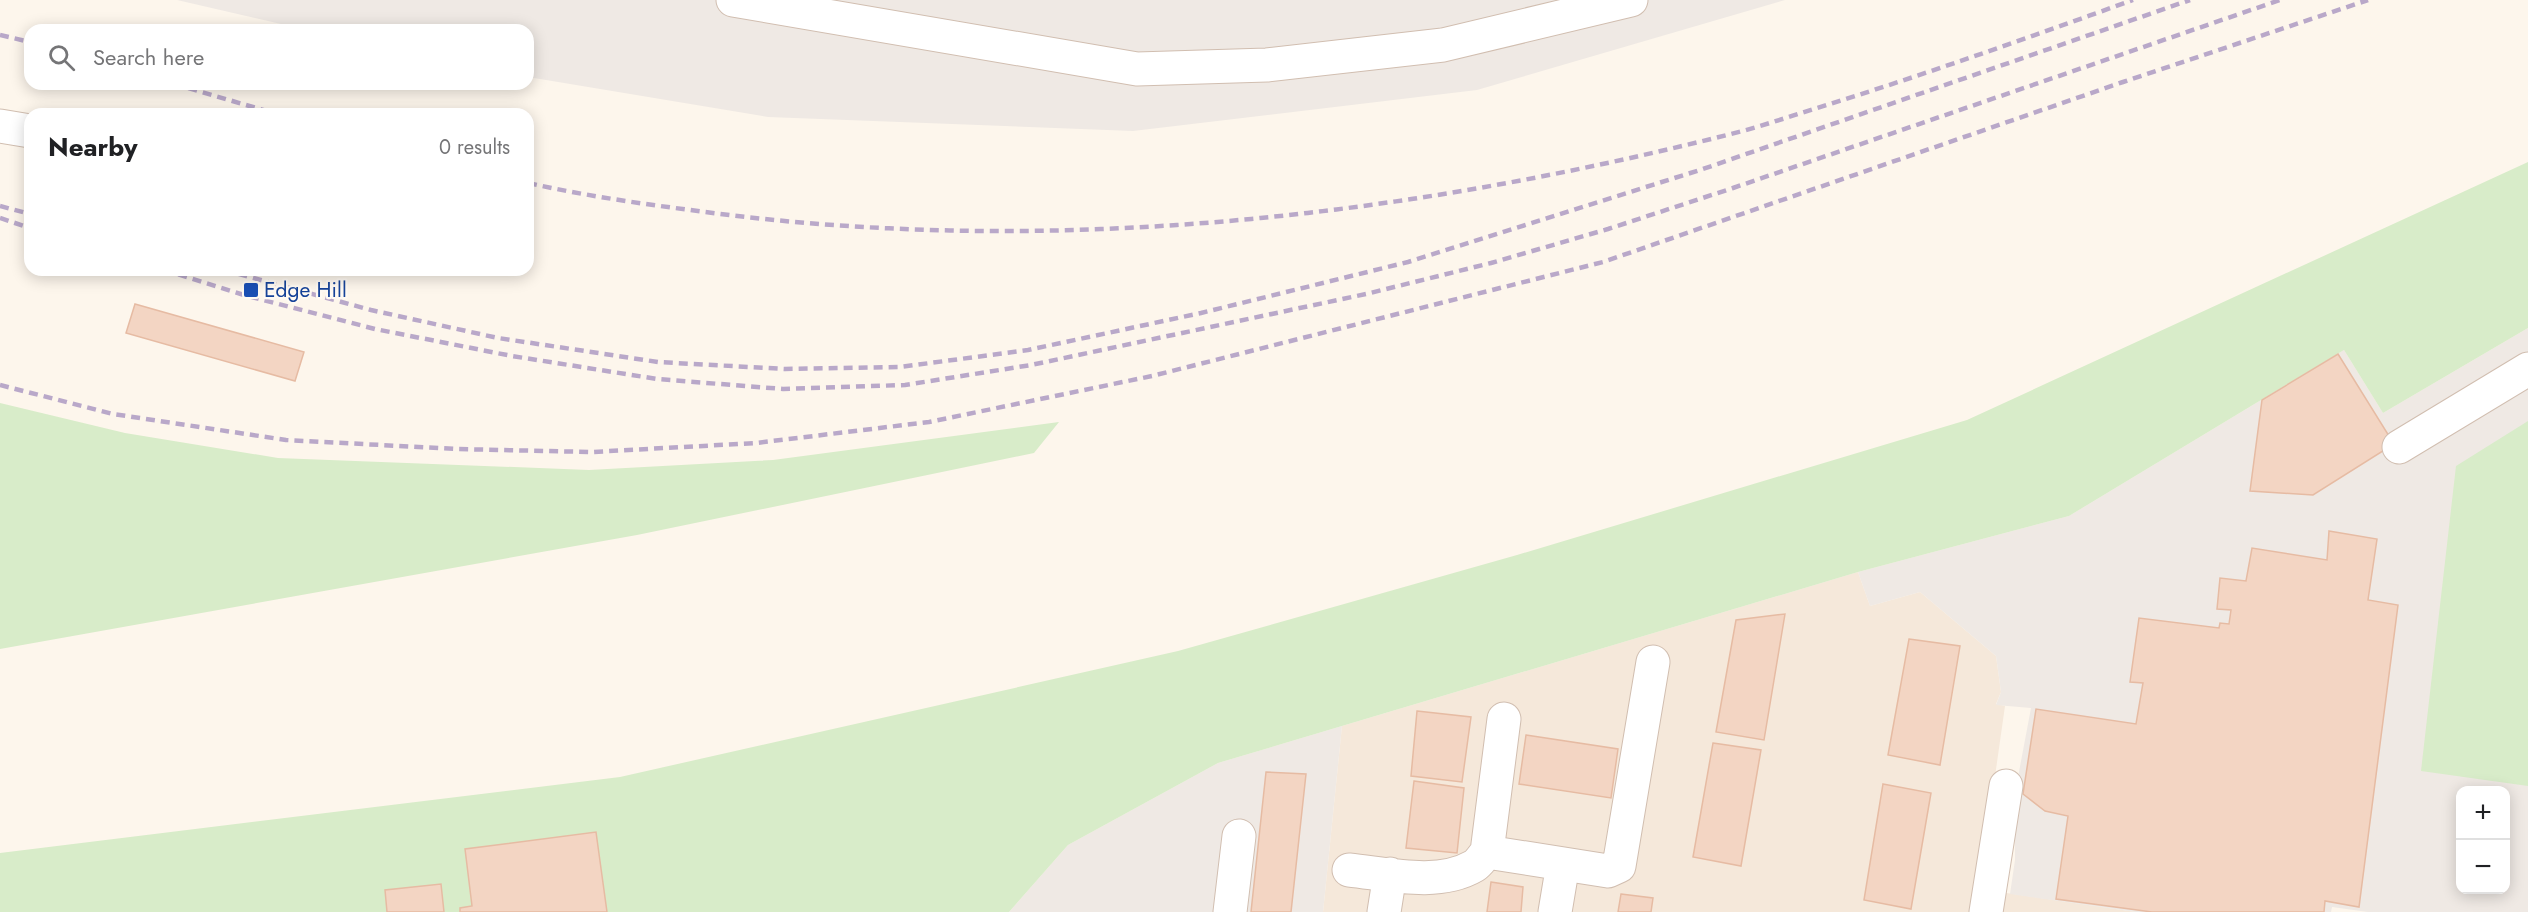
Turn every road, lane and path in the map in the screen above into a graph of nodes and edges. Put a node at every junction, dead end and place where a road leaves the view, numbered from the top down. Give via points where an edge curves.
1 (733, 0) edge
2 (1631, 0) edge
3 (0, 126) edge
4 (24, 130) edge
5 (2528, 369) edge
6 (2399, 447) dead end
7 (1653, 663) dead end
8 (1504, 719) dead end
9 (2006, 786) dead end
10 (1239, 836) dead end
11 (1487, 852) junction
12 (1563, 864) junction
13 (1349, 870) dead end
14 (1390, 874) junction
15 (1230, 912) edge
16 (1384, 912) edge
17 (1555, 912) edge
18 (1986, 912) edge

1 - 2 street via 1137,69 1267,65 1443,45
3 - 4 street
5 - 6 street
7 - 12 street via 1619,866 1608,871
8 - 11 street
9 - 18 street
10 - 15 street
11 - 12 street
11 - 14 street via 1475,865 1449,874 1420,878
12 - 17 street
13 - 14 street
14 - 16 street

